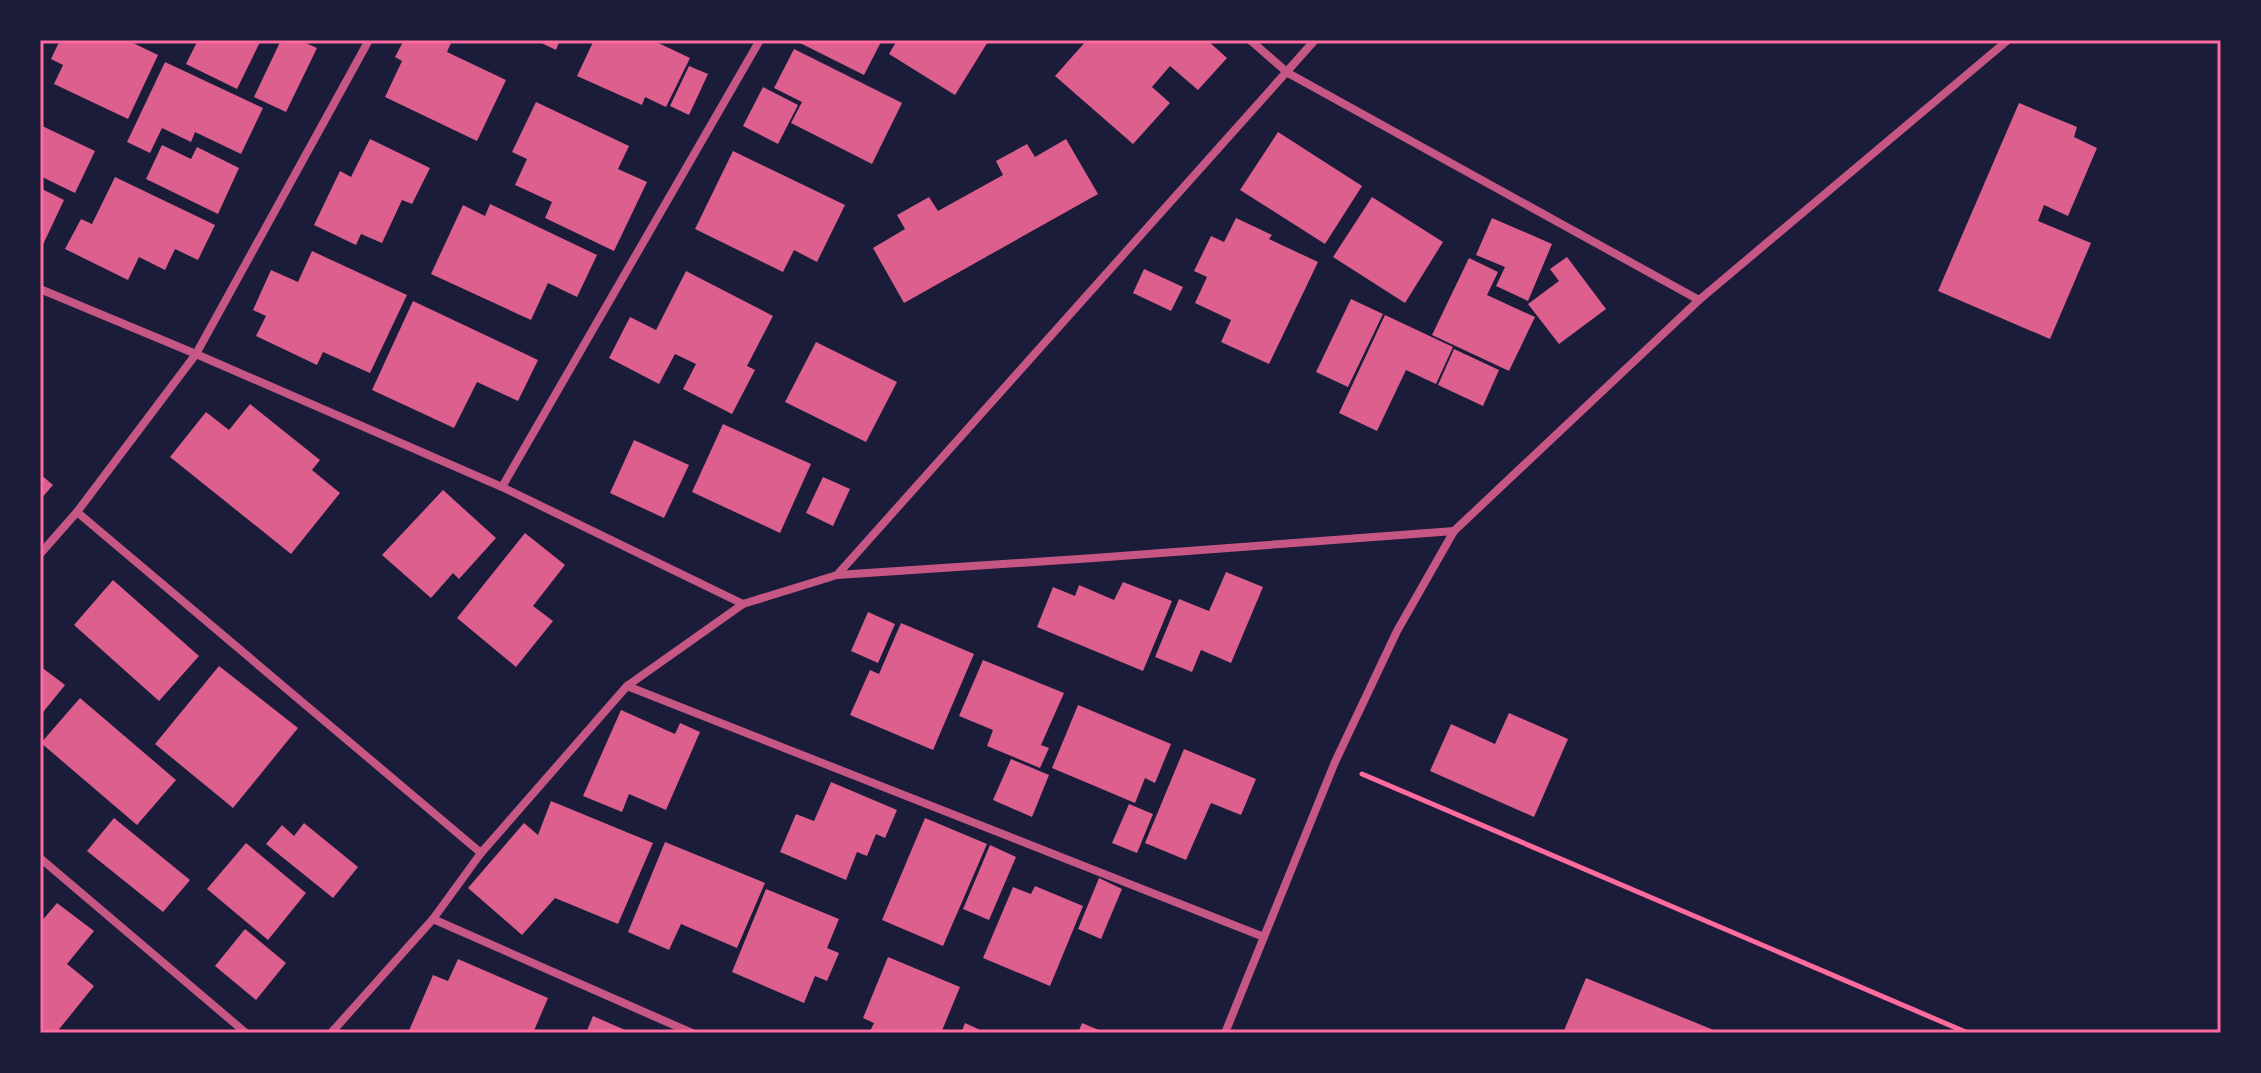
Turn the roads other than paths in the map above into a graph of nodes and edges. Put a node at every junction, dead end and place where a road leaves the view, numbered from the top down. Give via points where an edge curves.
1 (369, 40) edge
2 (760, 40) edge
3 (1250, 40) edge
4 (1315, 40) edge
5 (2008, 40) edge
6 (1288, 73) junction
7 (40, 289) edge
8 (1699, 300) junction
9 (196, 354) junction
10 (502, 487) junction
11 (77, 512) junction
12 (1454, 531) junction
13 (40, 554) edge
14 (837, 575) junction
15 (743, 604) junction
16 (627, 686) junction
17 (481, 853) junction
18 (40, 858) edge
19 (433, 919) junction
20 (1264, 937) junction
21 (246, 1033) edge
22 (331, 1033) edge
23 (692, 1033) edge
24 (1225, 1033) edge

1 - 9 street
2 - 10 street
3 - 6 street
4 - 6 street
5 - 8 street
6 - 8 street
6 - 14 street
7 - 9 street
8 - 12 street
9 - 10 street
9 - 11 street
10 - 15 street
11 - 13 street
11 - 17 street
12 - 14 street
12 - 20 street via 1397,631 1335,762
14 - 15 street
15 - 16 street
16 - 17 street
16 - 20 street
17 - 19 street
18 - 21 street
19 - 22 street
19 - 23 street
20 - 24 street

